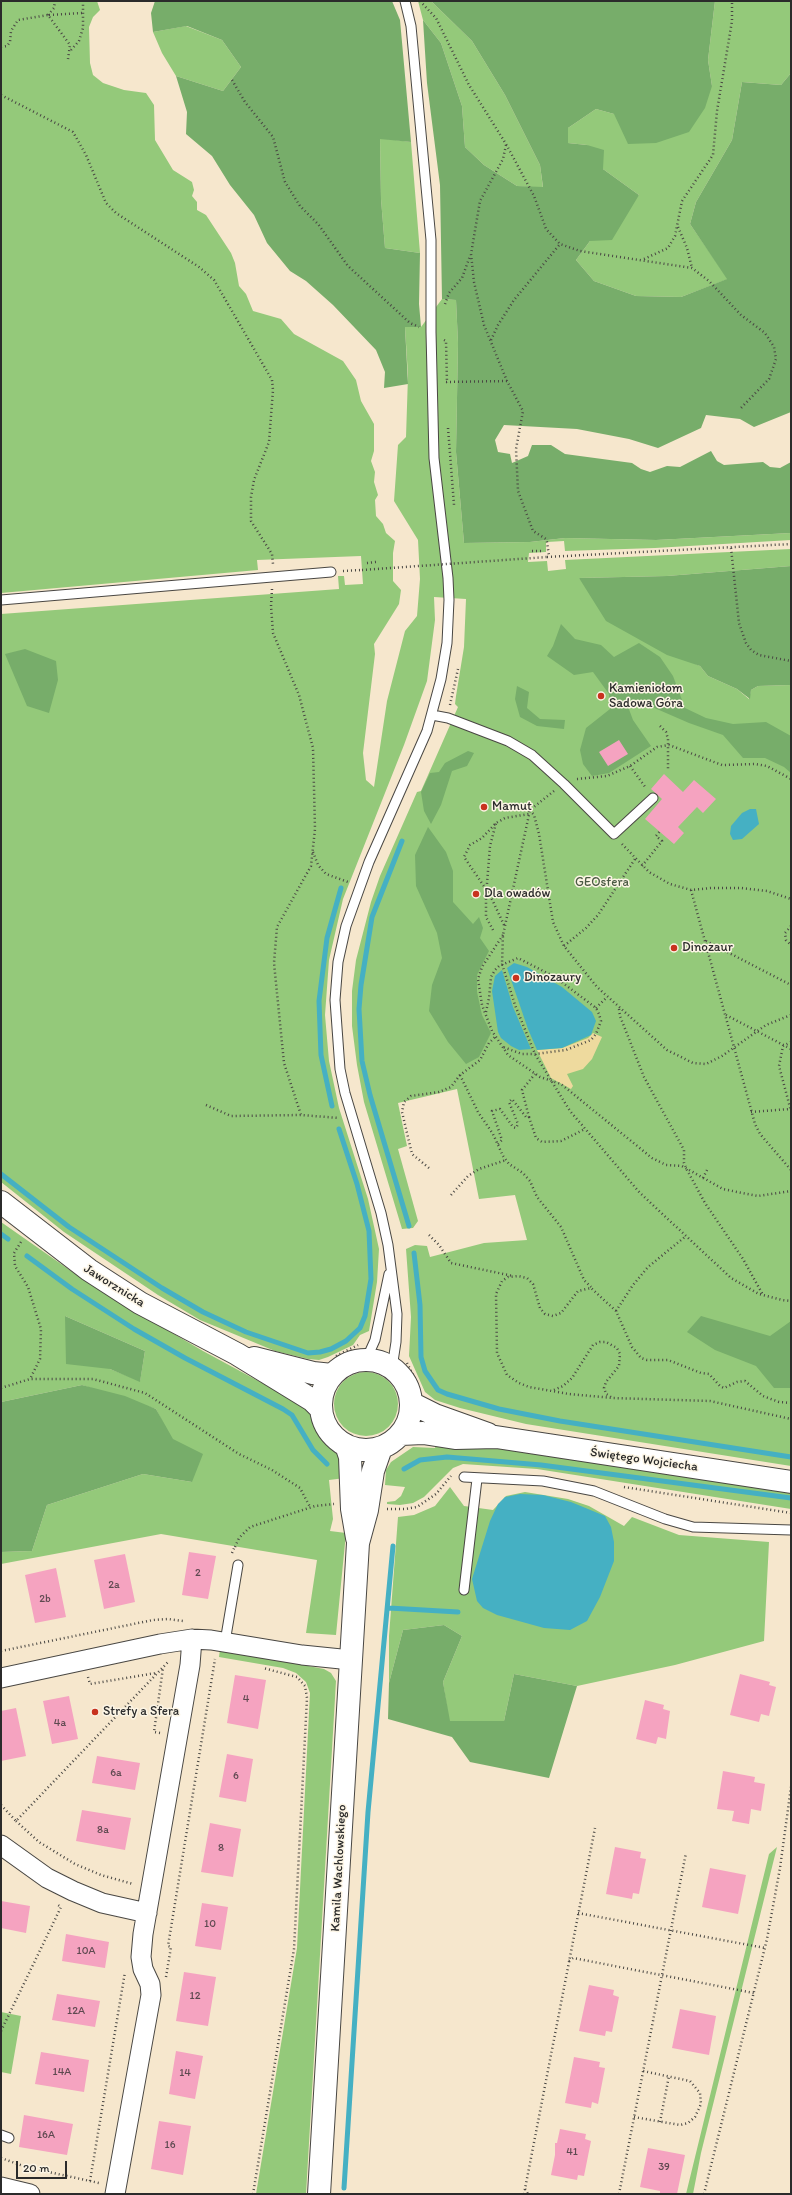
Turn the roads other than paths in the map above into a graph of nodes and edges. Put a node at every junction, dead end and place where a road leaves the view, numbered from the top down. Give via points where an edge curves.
1 (405, 1) edge
2 (331, 572) road end
3 (1, 600) edge
4 (432, 714) junction
5 (653, 798) road end
6 (1, 1202) edge
7 (390, 1268) junction
8 (364, 1351) junction
9 (237, 1354) junction
10 (399, 1364) junction
11 (331, 1367) junction
12 (416, 1397) junction
13 (321, 1409) junction
14 (401, 1434) junction
15 (496, 1437) junction
16 (346, 1445) junction
17 (381, 1448) junction
18 (464, 1477) dead end
19 (478, 1479) junction
20 (791, 1482) edge
21 (791, 1530) edge
22 (358, 1543) junction
23 (238, 1565) road end
24 (464, 1590) dead end
25 (191, 1639) junction
26 (219, 1648) junction
27 (351, 1660) junction
28 (1, 1678) edge
29 (1, 1845) edge
30 (147, 1913) junction
31 (1, 2187) edge
32 (116, 2190) edge
33 (30, 2194) edge
34 (318, 2194) edge

1 - 4 lane via 411,26 427,185 431,240 434,458 449,600 444,661
2 - 3 lane
4 - 5 lane via 508,741 532,755 614,834
4 - 7 lane via 427,731 359,887 346,926 338,962 335,1000 340,1069 351,1115 381,1213
6 - 9 street, Jaworznicka via 89,1270 140,1303
7 - 8 lane via 375,1340
7 - 10 lane via 397,1314 396,1342
8 - 10 street via 379,1362
8 - 11 street via 356,1361 342,1367
9 - 11 street, Jaworznicka via 312,1373
9 - 13 street, Jaworznicka via 312,1400
10 - 12 street via 406,1386
11 - 13 street
12 - 14 street via 408,1423
12 - 15 street, Świętego Wojciecha via 435,1414
13 - 16 street via 330,1432
14 - 15 street, Świętego Wojciecha via 423,1433 455,1438
14 - 17 street
15 - 20 street, Świętego Wojciecha
16 - 17 street via 361,1450
16 - 22 street, Kamila Wachlowskiego via 350,1457 352,1509
17 - 22 street, Kamila Wachlowskiego via 373,1471 368,1510
18 - 19 lane
19 - 21 lane via 543,1481 594,1491 665,1519 693,1527
19 - 24 lane
22 - 27 street, Kamila Wachlowskiego
23 - 26 lane
25 - 26 street
25 - 28 street
25 - 30 street
26 - 27 street
27 - 34 street, Kamila Wachlowskiego
29 - 30 street via 46,1878 73,1892 102,1903
30 - 32 street via 141,1957 150,1984 150,1995
31 - 33 street

